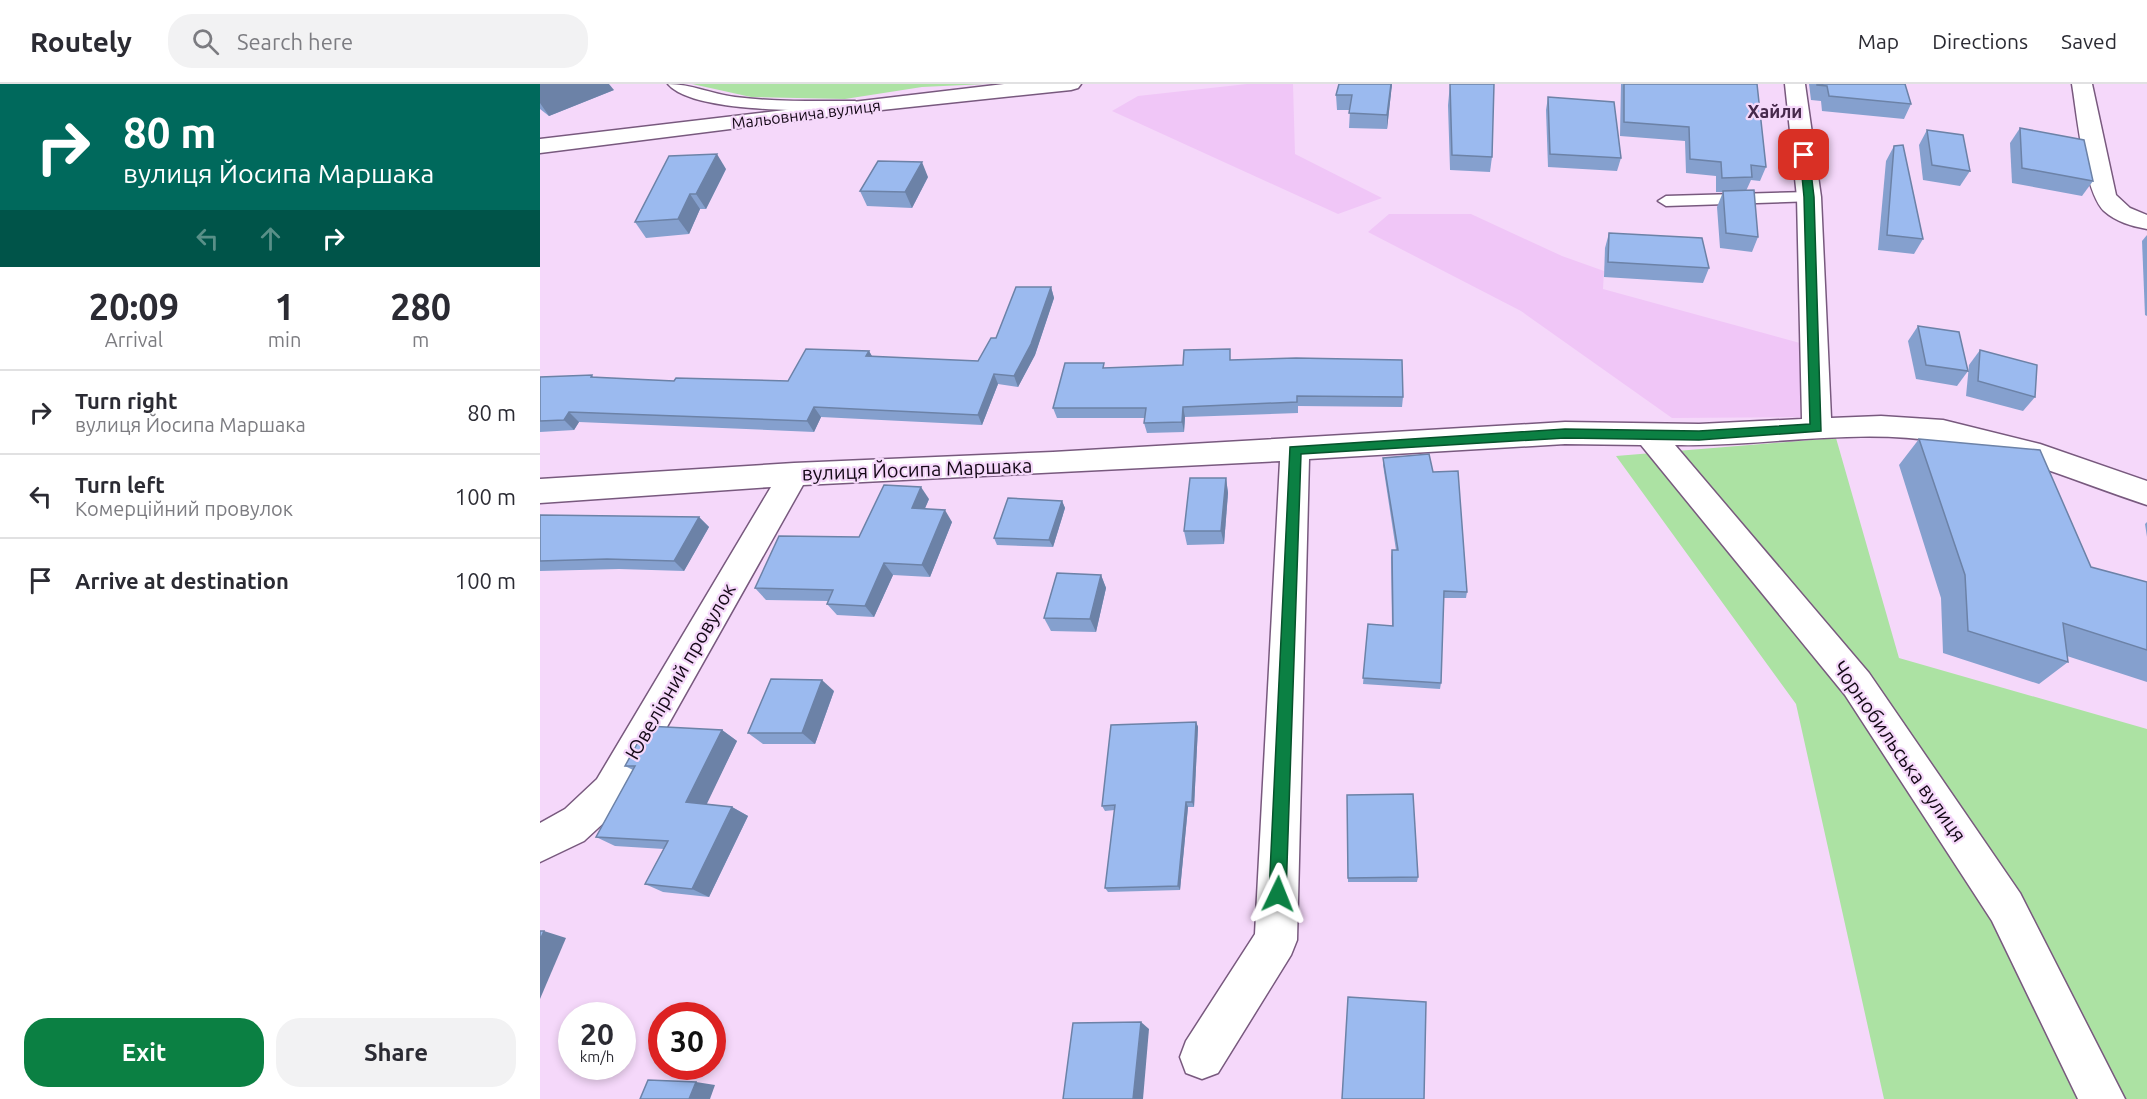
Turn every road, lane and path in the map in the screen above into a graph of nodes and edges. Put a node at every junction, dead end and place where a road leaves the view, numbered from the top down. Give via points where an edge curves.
1 (675, 84) edge
2 (1071, 84) edge
3 (1795, 84) edge
4 (2082, 84) edge
5 (872, 107) junction
6 (540, 146) edge
7 (1809, 197) junction
8 (1666, 201) dead end
9 (2147, 222) edge
10 (1816, 428) junction
11 (1649, 434) junction
12 (1295, 450) junction
13 (794, 474) junction
14 (540, 490) edge
15 (2147, 493) edge
16 (540, 843) edge
17 (1202, 1057) dead end
18 (2102, 1099) edge

1 - 5 lane via 684,90 745,104
2 - 5 street, Мальовнича вулиця via 960,93
3 - 7 street
4 - 9 street via 2104,195 2121,214
5 - 6 street, Мальовнича вулиця
7 - 8 lane
7 - 10 street
10 - 11 street, вулиця Йосипа Маршака
10 - 15 street, вулиця Йосипа Маршака via 1881,426 1943,430 2040,455
11 - 12 street, вулиця Йосипа Маршака via 1565,434
11 - 18 street, Чорнобильська вулиця via 1857,684 2006,907
12 - 13 street, вулиця Йосипа Маршака
12 - 17 street via 1276,940
13 - 14 street, вулиця Йосипа Маршака
13 - 16 street, Ювелірний провулок via 610,792 570,831

